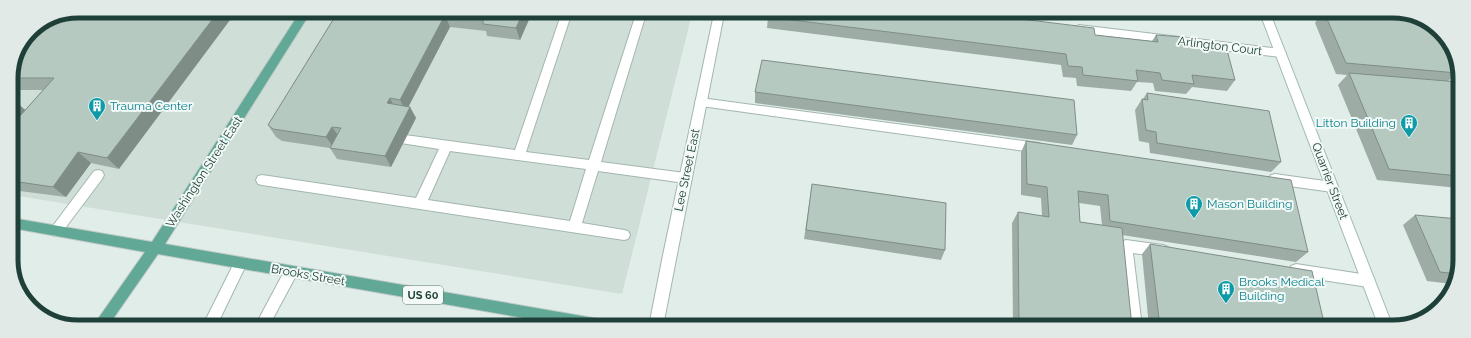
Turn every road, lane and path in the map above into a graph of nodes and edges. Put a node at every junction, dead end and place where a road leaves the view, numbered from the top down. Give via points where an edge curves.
1 (302, 18) edge
2 (565, 18) edge
3 (640, 18) edge
4 (719, 18) edge
5 (1267, 18) edge
6 (1065, 28) edge
7 (1281, 53) junction
8 (701, 102) junction
9 (405, 140) dead end
10 (446, 146) junction
11 (1049, 149) edge
12 (519, 156) junction
13 (593, 165) junction
14 (98, 175) dead end
15 (1260, 177) edge
16 (685, 178) junction
17 (262, 180) dead end
18 (1332, 187) junction
19 (420, 204) junction
20 (18, 224) edge
21 (574, 227) junction
22 (56, 230) junction
23 (624, 235) dead end
24 (155, 248) junction
25 (1173, 252) edge
26 (241, 263) junction
27 (1283, 268) edge
28 (291, 272) junction
29 (1368, 281) junction
30 (104, 320) edge
31 (212, 320) edge
32 (265, 320) edge
33 (570, 320) edge
34 (657, 320) edge
35 (1134, 320) edge
36 (1383, 320) edge

1 - 24 main road, Washington Street East
2 - 12 main road
3 - 13 main road
4 - 8 main road, Lee Street East
5 - 7 main road, Quarrier Street
6 - 7 main road, Arlington Court
7 - 18 main road, Quarrier Street
8 - 11 main road
8 - 16 main road, Lee Street East
9 - 10 main road
10 - 12 main road
10 - 19 main road
12 - 13 main road
13 - 16 main road
13 - 21 main road
14 - 22 main road
15 - 18 main road
16 - 34 main road, Lee Street East
17 - 19 main road
18 - 29 main road, Quarrier Street
19 - 21 main road
20 - 22 main road, Brooks Street
21 - 23 main road
22 - 24 main road, Brooks Street
24 - 26 main road, Brooks Street / US 60
24 - 30 main road, Washington Street East
25 - 35 main road via 1126,246
26 - 28 main road, Brooks Street / US 60
26 - 31 main road
27 - 29 main road
28 - 32 main road
28 - 33 main road, Brooks Street / US 60
29 - 36 main road, Quarrier Street

